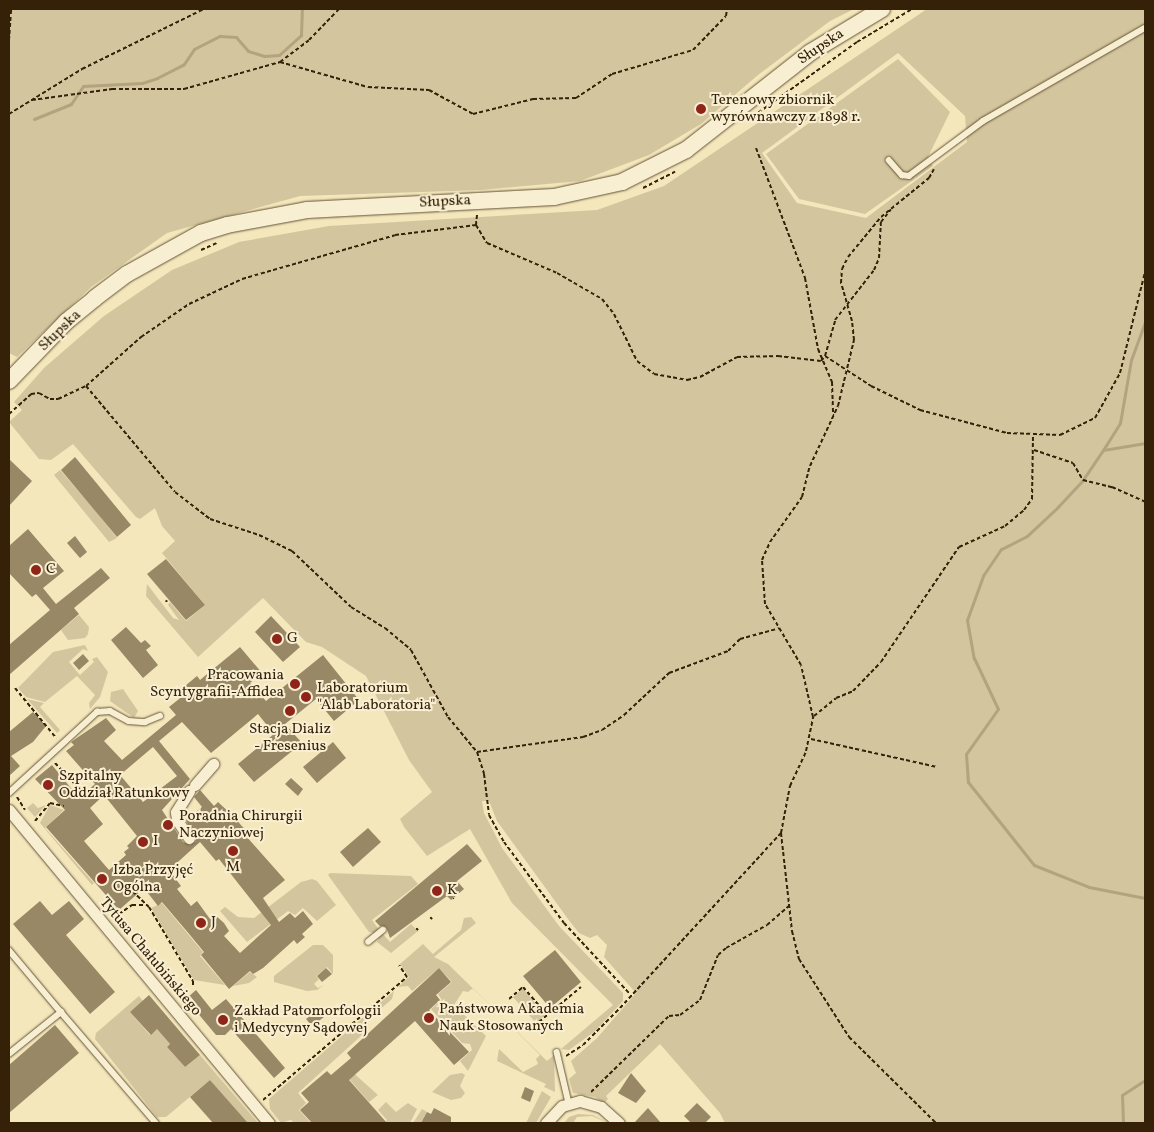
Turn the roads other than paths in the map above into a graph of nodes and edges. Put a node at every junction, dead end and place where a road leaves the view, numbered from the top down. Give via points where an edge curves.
1 (882, 9) edge
2 (1145, 28) edge
3 (889, 160) dead end
4 (9, 381) edge
5 (160, 716) dead end
6 (214, 764) dead end
7 (10, 792) edge
8 (9, 810) edge
9 (189, 838) dead end
10 (383, 930) dead end
11 (368, 942) dead end
12 (9, 950) edge
13 (61, 1012) junction
14 (557, 1052) dead end
15 (9, 1054) edge
16 (569, 1103) junction
17 (156, 1123) edge
18 (269, 1123) edge
19 (546, 1123) edge
20 (619, 1123) edge

1 - 4 street, Słupska via 811,52 686,150 622,182 554,197 307,210 201,234 127,274 95,298 66,321
2 - 3 lane via 983,121 905,176
5 - 7 lane via 138,722 110,711 97,712
6 - 9 street via 176,812 176,820
8 - 18 street, Tytusa Chałubińskiego
10 - 11 lane
12 - 13 lane
13 - 15 lane
13 - 17 lane
14 - 16 lane
16 - 19 street via 554,1112
16 - 20 street via 588,1102 601,1107

